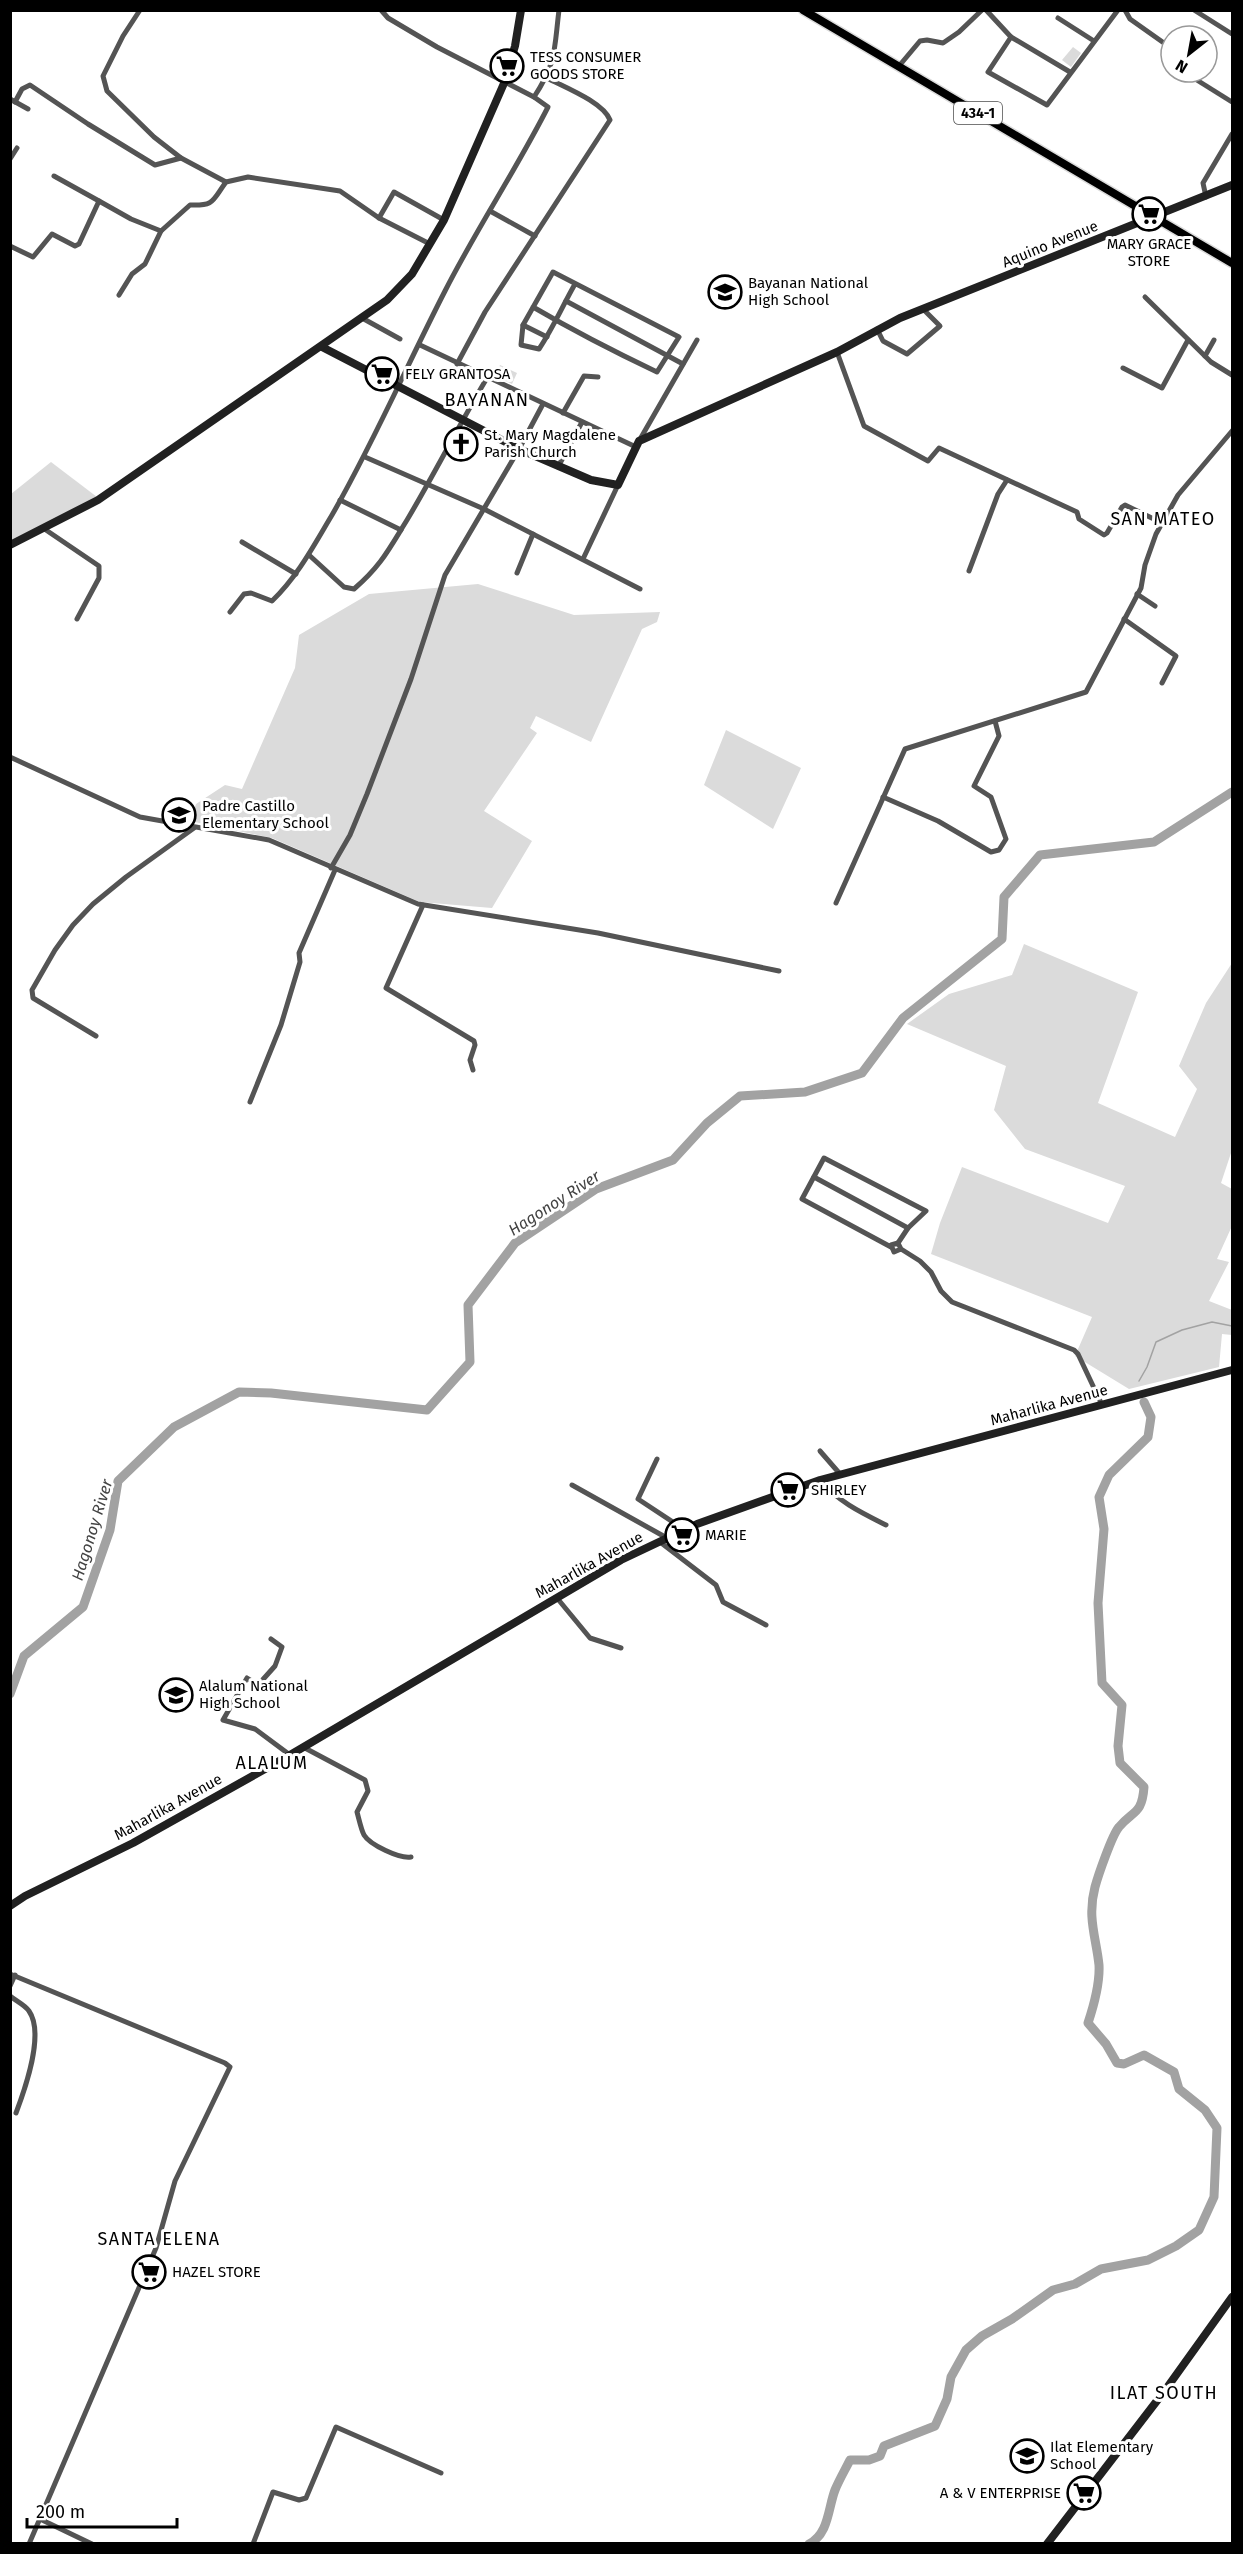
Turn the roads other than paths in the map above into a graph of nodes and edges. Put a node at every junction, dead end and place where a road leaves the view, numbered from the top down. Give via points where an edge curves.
1 (140, 10) edge
2 (381, 10) edge
3 (521, 10) edge
4 (559, 10) edge
5 (803, 10) edge
6 (982, 10) edge
7 (986, 10) edge
8 (1119, 10) edge
9 (1125, 10) edge
10 (1194, 10) edge
11 (1058, 18) dead end
12 (1233, 33) edge
13 (1011, 37) junction
14 (1159, 40) edge
15 (1094, 41) junction
16 (899, 66) junction
17 (1070, 72) junction
18 (547, 78) junction
19 (505, 81) junction
20 (1204, 84) edge
21 (534, 97) junction
22 (13, 100) edge
23 (1233, 102) edge
24 (27, 110) dead end
25 (1233, 134) edge
26 (17, 148) dead end
27 (181, 158) junction
28 (10, 159) edge
29 (54, 176) dead end
30 (226, 182) junction
31 (1233, 185) edge
32 (1206, 197) junction
33 (99, 201) junction
34 (490, 211) junction
35 (1153, 217) junction
36 (379, 218) junction
37 (444, 220) junction
38 (161, 231) junction
39 (535, 236) junction
40 (430, 244) junction
41 (10, 246) edge
42 (1233, 263) edge
43 (575, 284) junction
44 (119, 295) dead end
45 (1145, 297) dead end
46 (566, 301) junction
47 (533, 307) junction
48 (924, 309) junction
49 (362, 318) junction
50 (556, 320) junction
51 (523, 325) junction
52 (878, 328) junction
53 (547, 337) junction
54 (400, 339) dead end
55 (697, 340) dead end
56 (1188, 340) junction
57 (1215, 340) dead end
58 (420, 345) junction
59 (322, 347) junction
60 (837, 352) junction
61 (668, 354) junction
62 (1205, 356) junction
63 (457, 364) junction
64 (683, 364) junction
65 (1123, 368) dead end
66 (1233, 375) edge
67 (598, 377) dead end
68 (487, 378) junction
69 (398, 387) junction
70 (543, 404) junction
71 (563, 413) junction
72 (461, 421) junction
73 (582, 422) junction
74 (1233, 431) edge
75 (1230, 438) edge
76 (638, 444) junction
77 (519, 449) junction
78 (365, 457) junction
79 (558, 468) junction
80 (1007, 480) junction
81 (429, 484) junction
82 (618, 485) junction
83 (340, 500) junction
84 (484, 509) junction
85 (1162, 523) junction
86 (43, 528) junction
87 (400, 530) junction
88 (533, 534) junction
89 (242, 542) dead end
90 (10, 545) edge
91 (309, 555) junction
92 (583, 559) junction
93 (969, 571) dead end
94 (517, 573) dead end
95 (296, 574) junction
96 (640, 589) dead end
97 (1137, 594) junction
98 (1155, 606) dead end
99 (231, 612) dead end
100 (77, 619) dead end
101 (1124, 619) junction
102 (1162, 683) dead end
103 (995, 721) junction
104 (10, 757) edge
105 (883, 797) junction
106 (194, 828) junction
107 (333, 869) junction
108 (836, 903) dead end
109 (423, 905) junction
110 (779, 971) dead end
111 (96, 1036) dead end
112 (472, 1070) dead end
113 (250, 1102) dead end
114 (814, 1177) junction
115 (908, 1228) junction
116 (899, 1246) junction
117 (1233, 1370) edge
118 (1102, 1405) junction
119 (820, 1451) dead end
120 (657, 1459) dead end
121 (840, 1474) junction
122 (820, 1480) junction
123 (572, 1485) dead end
124 (886, 1525) dead end
125 (685, 1530) junction
126 (664, 1540) junction
127 (557, 1598) junction
128 (766, 1625) dead end
129 (271, 1639) dead end
130 (621, 1648) dead end
131 (303, 1747) junction
132 (290, 1755) junction
133 (411, 1857) dead end
134 (10, 1906) edge
135 (13, 1975) edge
136 (10, 1986) edge
137 (10, 1996) edge
138 (16, 2113) dead end
139 (1233, 2297) edge
140 (441, 2474) dead end
141 (40, 2518) junction
142 (29, 2544) edge
143 (92, 2544) edge
144 (254, 2544) edge
145 (1047, 2544) edge

1 - 27 street via 109,62 103,83 138,123
2 - 19 street via 437,47
3 - 19 main road
4 - 18 street via 555,55
5 - 16 main road, 434-1
6 - 16 street via 943,43 920,41
7 - 13 street
8 - 15 street
9 - 14 street via 1130,19
10 - 12 street
11 - 15 street
13 - 17 street
13 - 17 street via 988,72 1047,105
15 - 17 street
16 - 35 main road, 434-1
18 - 21 street
18 - 39 street via 592,102 607,112 610,120
19 - 21 street
19 - 37 main road
20 - 23 street
21 - 34 street via 548,107
22 - 24 street
22 - 27 street via 30,85 155,165
25 - 32 street via 1203,183
26 - 28 street
27 - 30 street
29 - 33 street
30 - 36 street via 248,177 340,191
30 - 38 street via 212,204 190,205
31 - 32 main road, Aquino Avenue
32 - 35 main road, Aquino Avenue
33 - 38 street
33 - 41 street via 79,244 75,246 52,234 33,257
34 - 39 street
34 - 58 street
35 - 42 main road, 434-1
35 - 48 main road, Aquino Avenue
36 - 37 street via 394,192
36 - 40 street
37 - 40 main road
38 - 44 street via 145,264 132,273
39 - 63 street via 485,312
40 - 49 main road via 412,274 387,300
43 - 46 street
43 - 47 street via 553,272
43 - 61 street via 679,337
45 - 56 street
46 - 50 street
46 - 61 street
47 - 50 street
47 - 51 street
48 - 52 main road, Aquino Avenue
48 - 52 street via 940,326 907,354 883,341
49 - 54 street
49 - 59 main road
50 - 53 street
50 - 61 street via 657,372
51 - 53 street
51 - 53 street via 521,345 539,349
52 - 60 main road, Aquino Avenue
55 - 64 street
56 - 62 street
56 - 65 street via 1162,388
57 - 62 street
58 - 63 street
58 - 69 street
59 - 69 main road
59 - 86 main road via 98,500
60 - 76 main road, Aquino Avenue
60 - 80 street via 864,426 928,461 939,448
61 - 64 street
62 - 66 street
63 - 68 street
64 - 76 street
67 - 71 street via 584,376
68 - 70 street
68 - 72 street
69 - 72 main road
69 - 78 street
70 - 71 street
70 - 77 street
71 - 73 street
72 - 77 main road
72 - 81 street
73 - 76 street
73 - 79 street
74 - 75 street
75 - 85 street via 1178,495
76 - 82 main road
77 - 79 main road
77 - 84 street
78 - 81 street
78 - 83 street
79 - 82 main road
80 - 85 street via 1077,512 1079,519 1104,534 1125,506
80 - 93 street
81 - 84 street
81 - 87 street
82 - 92 street
83 - 87 street
83 - 91 street
84 - 88 street
84 - 107 street via 445,575 411,679
85 - 97 street
86 - 90 main road
86 - 100 street via 99,566 99,578
87 - 91 street via 382,563 354,589 344,587
88 - 92 street
88 - 94 street
89 - 95 street
91 - 95 street
92 - 96 street
95 - 99 street via 272,601 244,594
97 - 98 street
97 - 101 street
101 - 102 street via 1176,656
101 - 103 street via 1086,692
103 - 105 street via 905,749
103 - 105 street via 999,736 974,786 991,797 1006,839 999,850 991,852 938,821
104 - 106 street via 140,817
105 - 108 street
106 - 107 street via 269,840
106 - 111 street via 93,904 73,925 32,990 33,998
107 - 109 street
107 - 113 street via 299,953 300,962 281,1025
109 - 110 street via 598,933
109 - 112 street via 386,988 474,1041
114 - 115 street
114 - 115 street via 825,1158 926,1211
114 - 116 street via 802,1199 891,1247 893,1243
115 - 116 street
116 - 118 street via 931,1272 952,1302 1074,1350
117 - 118 main road, Maharlika Avenue
118 - 121 main road, Maharlika Avenue
119 - 121 street
120 - 125 street via 638,1499
121 - 122 main road, Maharlika Avenue
122 - 124 street via 854,1509
122 - 125 main road, Maharlika Avenue
123 - 126 street
125 - 126 main road, Maharlika Avenue
126 - 127 main road, Maharlika Avenue
126 - 128 street via 716,1585 723,1602
127 - 130 street via 590,1638
127 - 131 main road, Maharlika Avenue
129 - 132 street via 282,1647 276,1666 258,1685 247,1678 223,1719 255,1728
131 - 132 main road, Maharlika Avenue
131 - 133 street via 365,1780 368,1791 357,1812 365,1837 391,1854
132 - 134 main road, Maharlika Avenue
135 - 136 street
135 - 141 street via 230,2067 175,2181 151,2259
137 - 138 street via 29,2011 35,2030 30,2074
139 - 145 main road
140 - 144 street via 336,2427 306,2498 299,2500 273,2492
141 - 142 street
141 - 143 street

